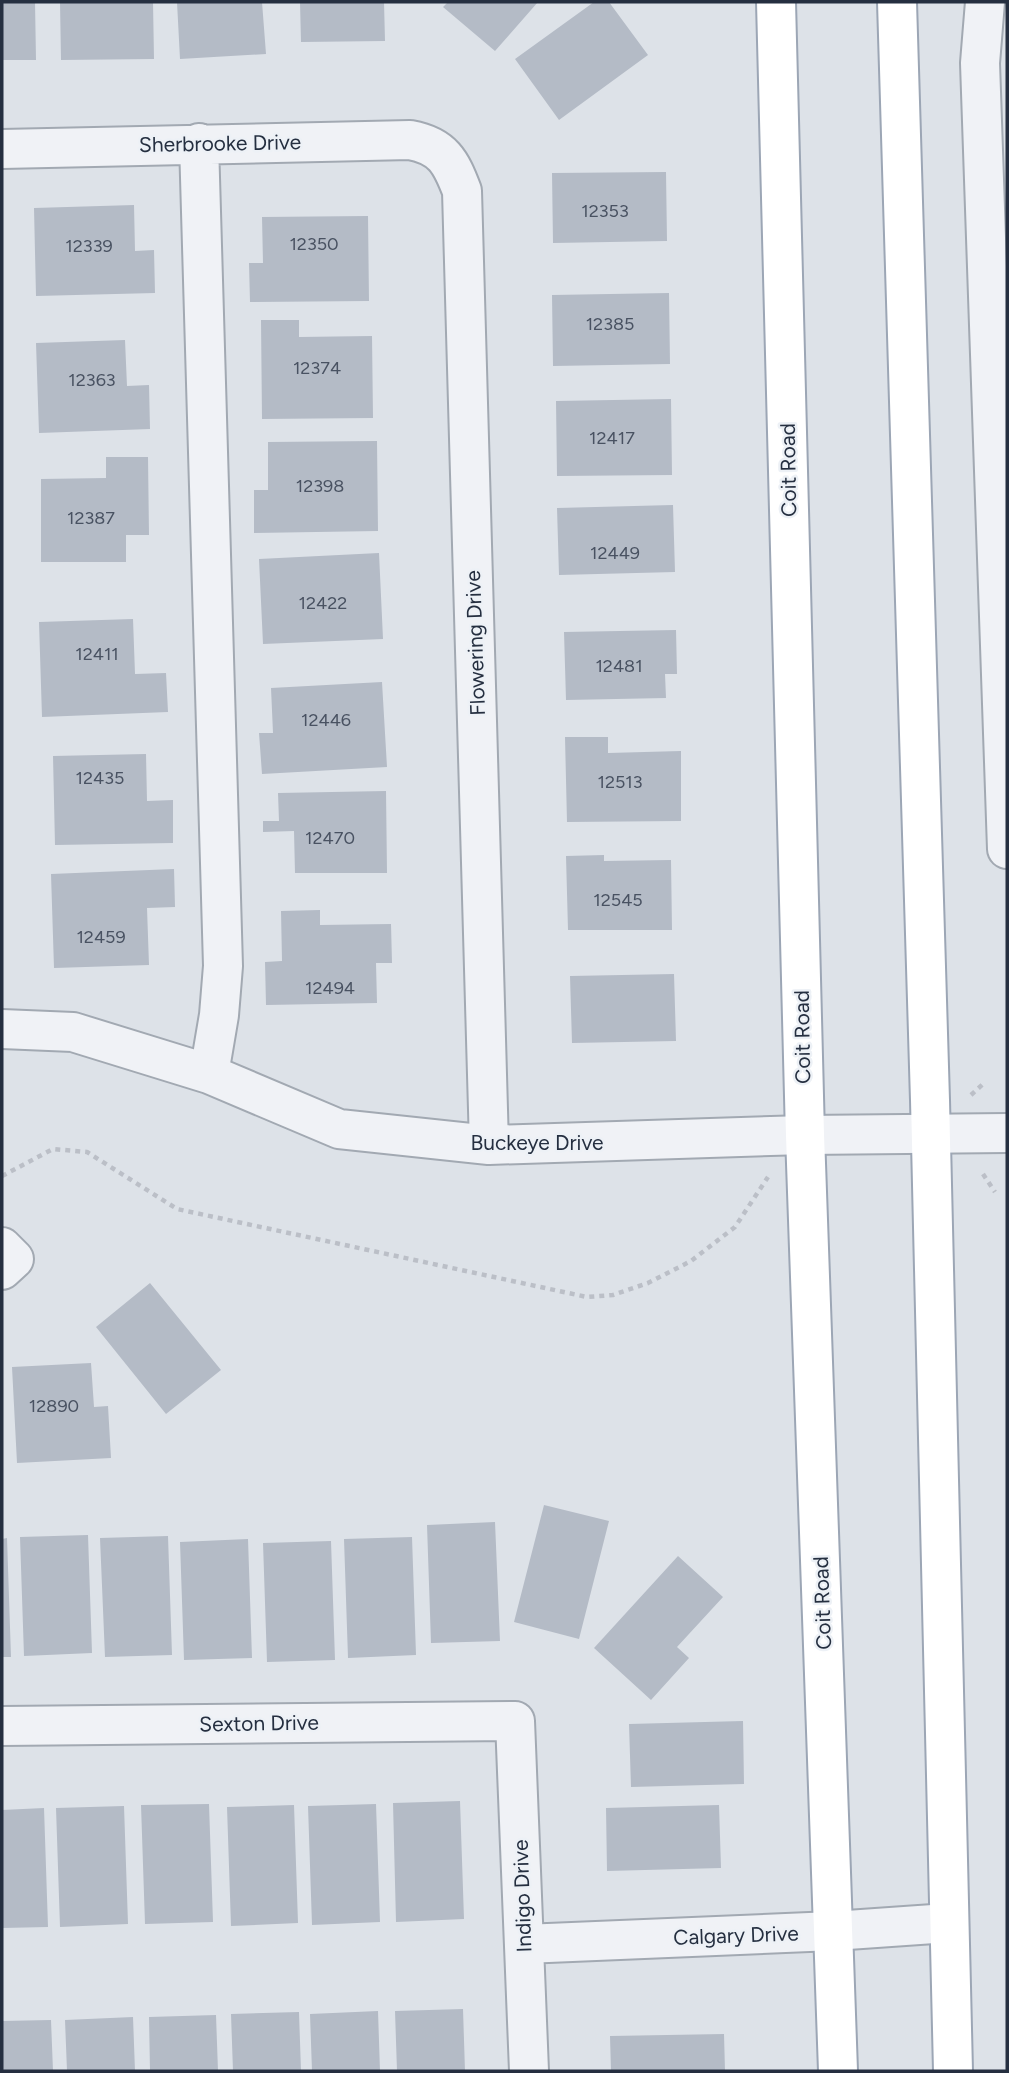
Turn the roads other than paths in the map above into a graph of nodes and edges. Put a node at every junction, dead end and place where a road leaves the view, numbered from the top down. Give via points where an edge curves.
1 (776, 2) edge
2 (897, 2) edge
3 (985, 2) edge
4 (199, 144) junction
5 (2, 149) edge
6 (437, 149) joint
7 (1007, 849) edge
8 (2, 1029) edge
9 (209, 1074) junction
10 (930, 1133) junction
11 (1007, 1133) edge
12 (805, 1135) junction
13 (489, 1145) junction
14 (515, 1720) joint
15 (2, 1726) edge
16 (948, 1923) junction
17 (834, 1931) junction
18 (524, 1944) junction
19 (529, 2071) edge
20 (838, 2071) edge
21 (953, 2071) edge

1 - 12 main road, Coit Road
2 - 10 main road
3 - 7 street via 981,77
4 - 5 street, Sherbrooke Drive
4 - 6 street, Sherbrooke Drive via 410,140
4 - 9 street via 223,966
6 - 13 street, Flowering Drive via 453,168 462,191
8 - 9 street, Buckeye Drive via 73,1032
9 - 13 street, Buckeye Drive via 339,1129
10 - 11 street, Buckeye Drive
10 - 12 street, Buckeye Drive
10 - 16 main road
12 - 13 street, Buckeye Drive
12 - 17 main road, Coit Road
14 - 15 street, Sexton Drive
14 - 18 street, Indigo Drive
16 - 17 street, Calgary Drive
16 - 21 main road
17 - 18 street, Calgary Drive
17 - 20 main road, Coit Road
18 - 19 street, Indigo Drive

